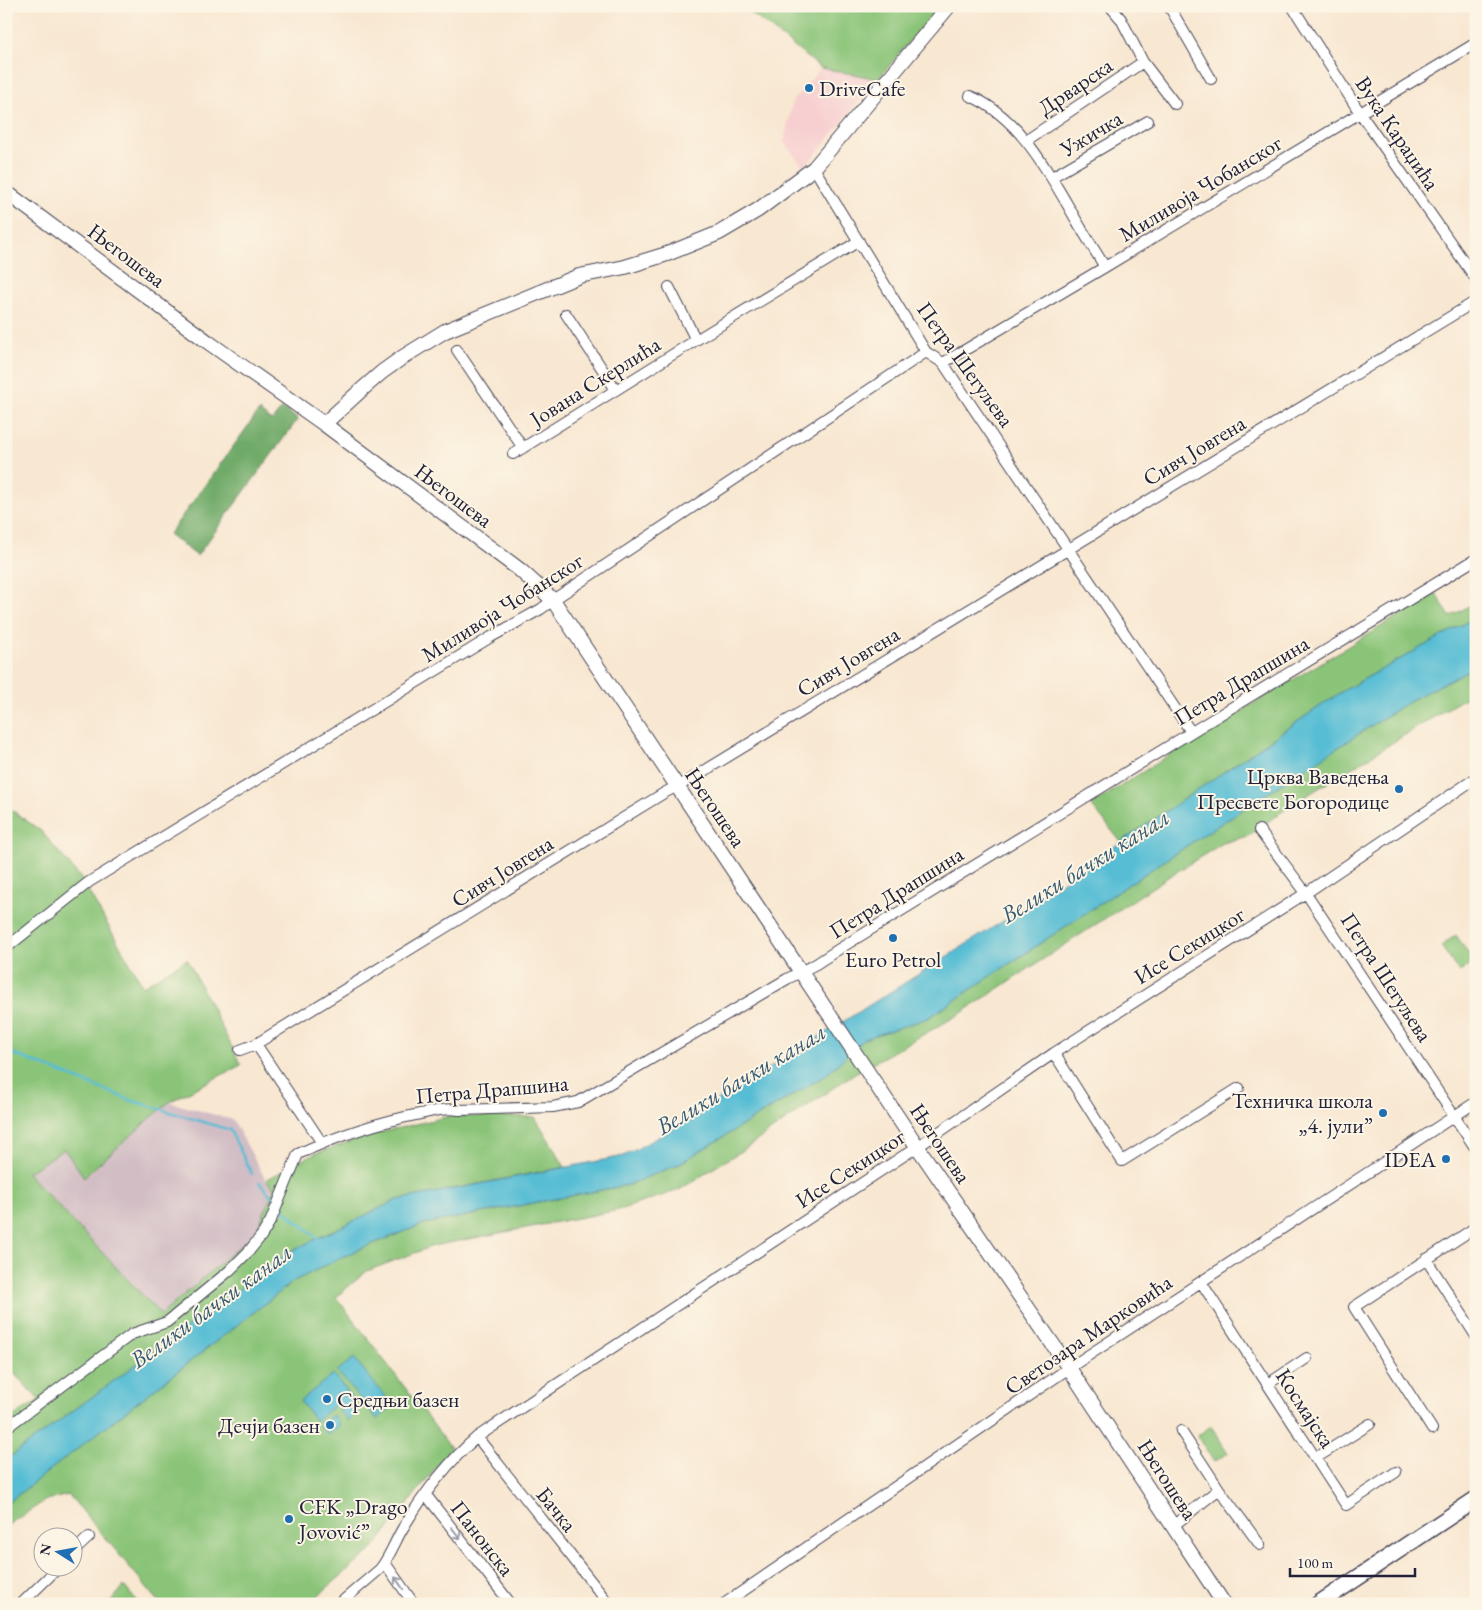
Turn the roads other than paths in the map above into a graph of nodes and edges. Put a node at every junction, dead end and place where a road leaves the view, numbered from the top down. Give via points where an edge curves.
1 (949, 6) edge
2 (1110, 6) edge
3 (1169, 6) edge
4 (1180, 6) edge
5 (1292, 6) edge
6 (1176, 17) junction
7 (1476, 42) edge
8 (1143, 62) junction
9 (1211, 79) dead end
10 (970, 96) dead end
11 (1175, 104) dead end
12 (1360, 113) junction
13 (1148, 121) dead end
14 (1027, 140) junction
15 (814, 168) junction
16 (1052, 177) junction
17 (6, 192) edge
18 (859, 241) junction
19 (1105, 268) junction
20 (1476, 278) edge
21 (669, 287) dead end
22 (1476, 301) edge
23 (566, 314) dead end
24 (696, 340) junction
25 (456, 350) dead end
26 (926, 352) junction
27 (943, 363) junction
28 (616, 390) junction
29 (324, 424) junction
30 (523, 448) junction
31 (513, 454) dead end
32 (1068, 549) junction
33 (1476, 560) edge
34 (553, 600) junction
35 (1191, 732) junction
36 (1476, 778) edge
37 (677, 786) junction
38 (1259, 830) dead end
39 (1306, 893) junction
40 (6, 948) edge
41 (801, 972) junction
42 (256, 1044) junction
43 (240, 1050) dead end
44 (1054, 1053) junction
45 (1239, 1088) dead end
46 (1476, 1102) edge
47 (1454, 1117) junction
48 (322, 1143) junction
49 (917, 1146) junction
50 (1476, 1149) edge
51 (1476, 1227) edge
52 (1426, 1260) junction
53 (1201, 1282) junction
54 (1476, 1336) edge
55 (1306, 1358) dead end
56 (1069, 1368) junction
57 (1268, 1384) junction
58 (1370, 1424) dead end
59 (6, 1428) edge
60 (1432, 1429) dead end
61 (1181, 1431) dead end
62 (477, 1437) junction
63 (468, 1444) joint
64 (1316, 1458) junction
65 (1396, 1472) dead end
66 (1220, 1489) junction
67 (426, 1495) junction
68 (1476, 1499) edge
69 (1173, 1526) junction
70 (89, 1537) dead end
71 (82, 1544) edge
72 (1260, 1545) dead end
73 (385, 1563) junction
74 (48, 1578) edge
75 (22, 1604) edge
76 (339, 1604) edge
77 (414, 1604) edge
78 (512, 1604) edge
79 (609, 1604) edge
80 (724, 1604) edge
81 (1224, 1604) edge
82 (1318, 1604) edge

1 - 15 street
2 - 8 street via 1121,19
3 - 6 street
4 - 6 street
5 - 12 street, Вука Караџића
6 - 9 street
7 - 12 street, Миливоја Чобанског
8 - 11 street
8 - 14 street, Дрварска
10 - 14 street via 982,101
12 - 19 street, Миливоја Чобанског
12 - 20 street, Вука Караџића
13 - 16 street, Ужичка
14 - 16 street
15 - 18 street, Петра Шегуљева
15 - 29 street via 758,210 719,233 667,254 578,276 445,331 382,372
16 - 19 street
17 - 29 street, Његошева
18 - 24 street, Јована Скерлића
18 - 26 street, Петра Шегуљева
19 - 27 street, Миливоја Чобанског
21 - 24 street, Јована Скерлића
22 - 32 street, Сивч Јовгена
23 - 28 street
24 - 28 street, Јована Скерлића
25 - 30 street
26 - 27 street, Петра Шегуљева
26 - 34 street, Миливоја Чобанског
27 - 32 street, Петра Шегуљева
28 - 30 street, Јована Скерлића
29 - 34 street, Његошева via 520,570
30 - 31 street, Јована Скерлића
32 - 35 street, Петра Шегуљева
32 - 37 street, Сивч Јовгена
33 - 35 street, Петра Драпшина
34 - 37 street, Његошева
34 - 40 street, Миливоја Чобанског via 90,882
35 - 41 street, Петра Драпшина
36 - 39 street, Исе Секицког
37 - 41 street, Његошева
37 - 42 street, Сивч Јовгена
38 - 39 street, Петра Шегуљева
39 - 44 street, Исе Секицког
39 - 47 street, Петра Шегуљева
41 - 48 street, Петра Драпшина via 578,1102 553,1107 447,1109 404,1117
41 - 49 street, Његошева
42 - 43 street, Сивч Јовгена
42 - 48 street
44 - 45 street via 1122,1160
44 - 49 street, Исе Секицког
46 - 47 street, Светозара Марковића
47 - 50 street, Петра Шегуљева
47 - 53 street, Светозара Марковића
48 - 59 street, Петра Драпшина via 298,1154 271,1220 250,1251 229,1271 167,1322 132,1334
49 - 56 street, Његошева
49 - 62 street, Исе Секицког
51 - 52 street
52 - 54 street
52 - 60 street via 1354,1307
53 - 56 street, Светозара Марковића
53 - 57 street, Космајска
55 - 57 street
56 - 69 street, Његошева
56 - 80 street, Светозара Марковића
57 - 64 street, Космајска
58 - 64 street
61 - 66 street
62 - 63 street, Исе Секицког
62 - 79 street, Бачка
63 - 67 street, Панонска
64 - 65 street, Космајска via 1346,1505
66 - 69 street
66 - 72 street
67 - 73 street, Панонска via 403,1528
67 -> 78 street, Панонска
68 - 82 main road
69 - 81 street, Његошева
70 - 71 street
73 - 76 street, Панонска
77 -> 73 street
74 - 75 street

